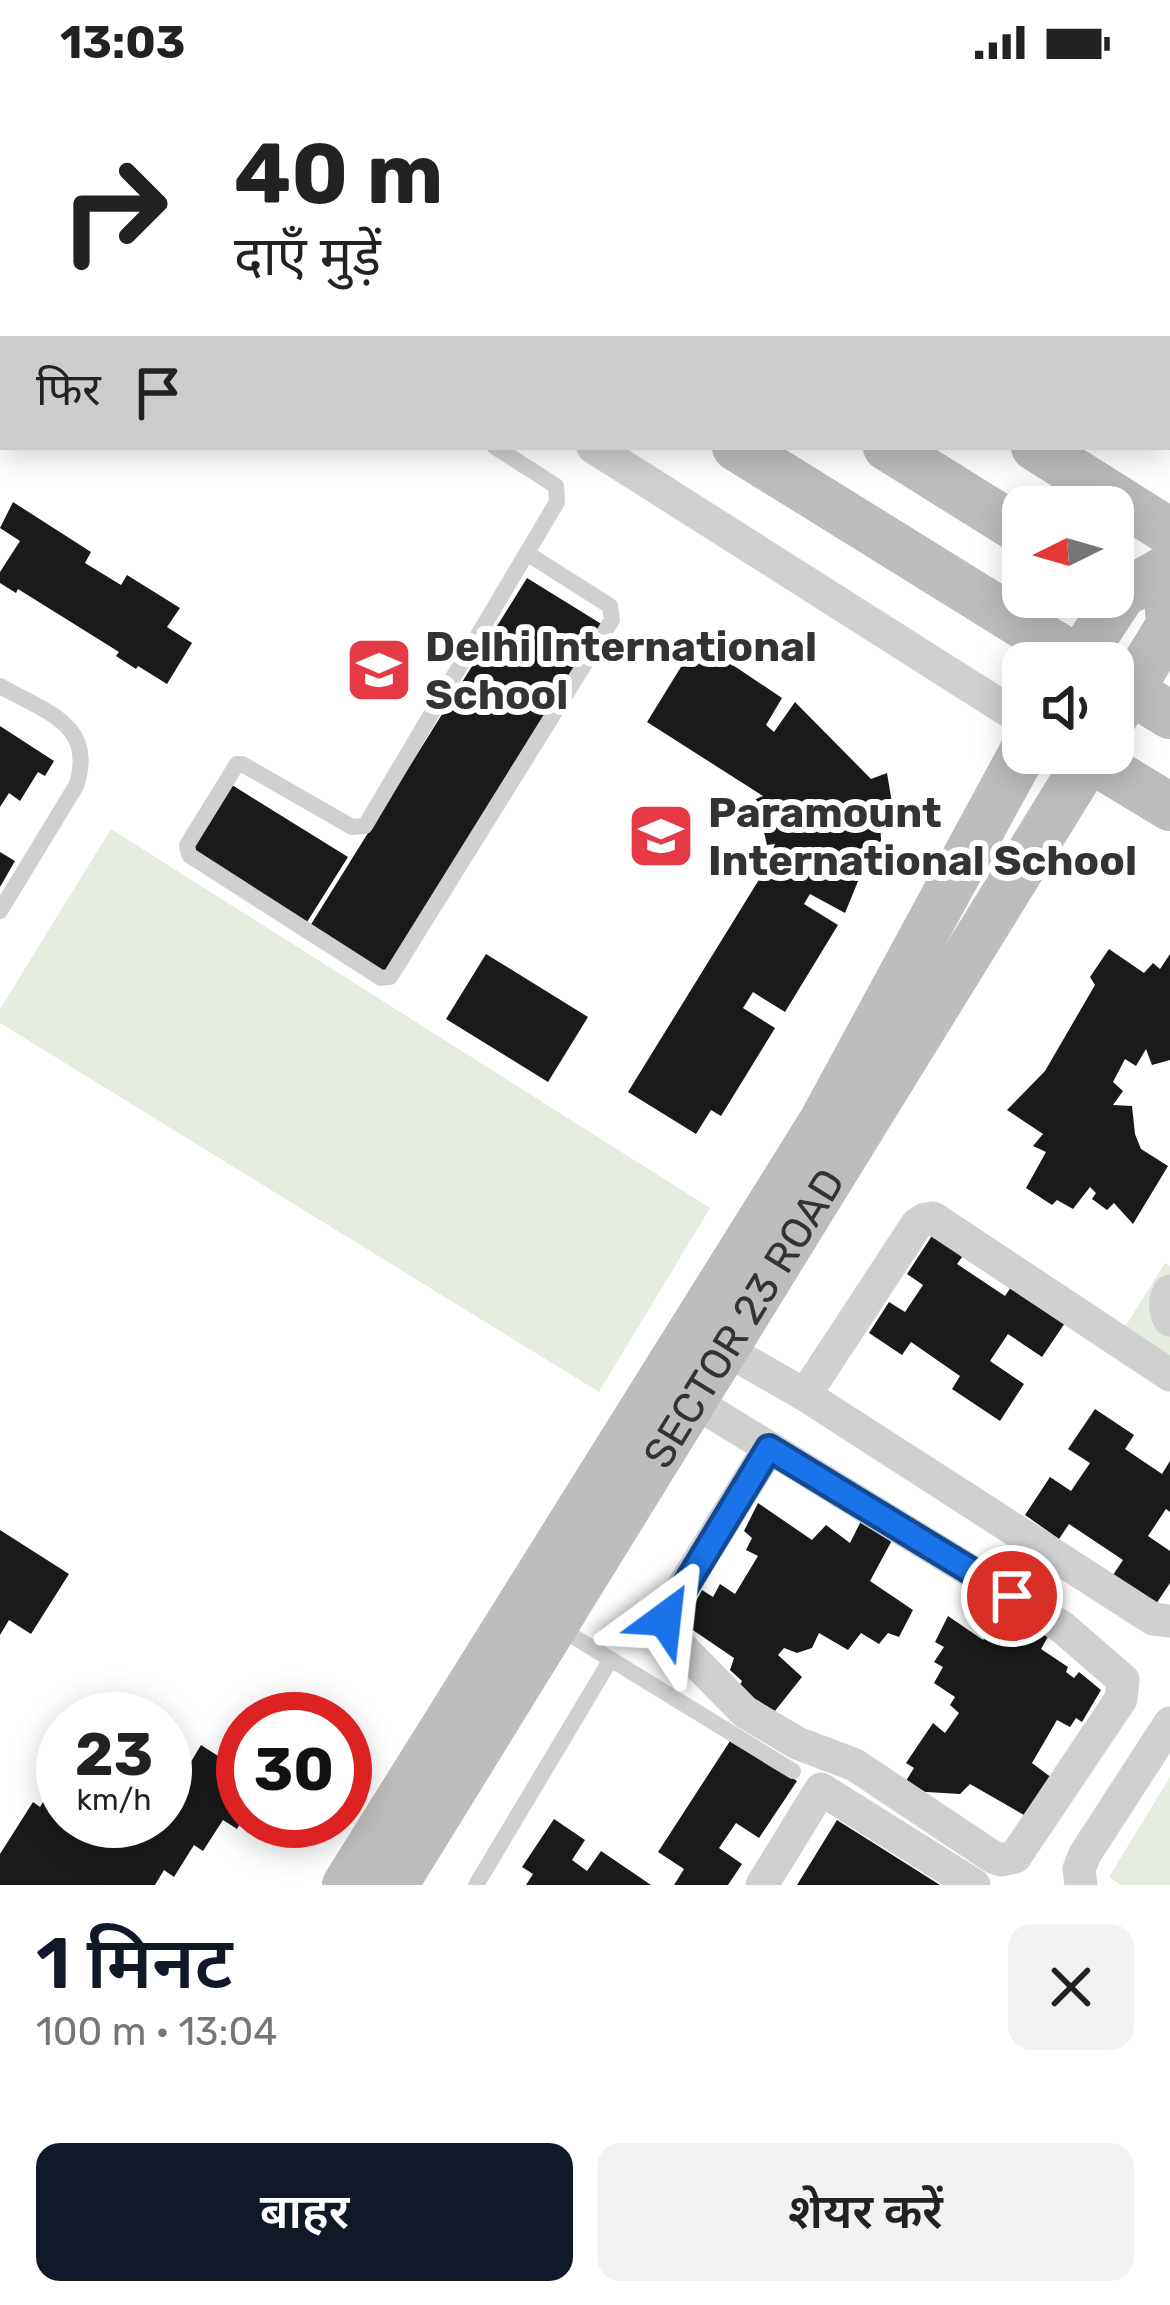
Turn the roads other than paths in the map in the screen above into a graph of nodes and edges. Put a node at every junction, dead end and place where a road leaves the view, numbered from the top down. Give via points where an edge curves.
1 (500, 450) edge
2 (598, 450) edge
3 (740, 450) edge
4 (892, 450) edge
5 (1039, 450) edge
6 (1002, 519) edge
7 (528, 554) junction
8 (1169, 555) edge
9 (1134, 579) edge
10 (1134, 602) edge
11 (1170, 625) edge
12 (1020, 642) edge
13 (1134, 667) edge
14 (0, 686) edge
15 (1002, 707) edge
16 (1134, 748) edge
17 (1011, 774) edge
18 (1062, 774) edge
19 (1170, 807) edge
20 (0, 910) edge
21 (1170, 1291) edge
22 (1170, 1320) edge
23 (725, 1349) junction
24 (1170, 1375) edge
25 (805, 1395) junction
26 (693, 1401) junction
27 (769, 1448) junction
28 (538, 1615) junction
29 (1170, 1621) edge
30 (611, 1659) junction
31 (1170, 1723) edge
32 (793, 1771) dead end
33 (346, 1885) edge
34 (394, 1885) edge
35 (476, 1885) edge
36 (762, 1885) edge
37 (974, 1885) edge
38 (1081, 1885) edge

1 - 7 lane via 559,494
2 - 15 street
3 - 12 street
4 - 6 street
5 - 8 street
7 - 7 lane via 365,826 352,827 237,764 187,844 189,855 390,977 612,620 610,606
8 - 9 street, SECTOR 23 ROAD
8 - 11 street
10 - 11 street
11 - 13 street, SECTOR 23 ROAD
14 - 20 lane via 72,728 82,767
16 - 19 street
17 - 28 street, SECTOR 23 ROAD via 823,1121
18 - 23 street, SECTOR 23 ROAD
21 - 22 street
23 - 25 street
23 - 26 street, SECTOR 23 ROAD
24 - 25 street via 933,1218 917,1224
25 - 29 street
26 - 27 street
26 - 28 street, SECTOR 23 ROAD
27 - 27 street via 1062,1627 1123,1680 1121,1699 1015,1857 993,1857 855,1765 745,1712 666,1632 673,1604
28 - 30 lane
28 - 33 street, SECTOR 23 ROAD
28 - 34 street, SECTOR 23 ROAD
30 - 32 lane
30 - 35 lane
31 - 38 street via 1085,1854
36 - 37 street via 821,1789

